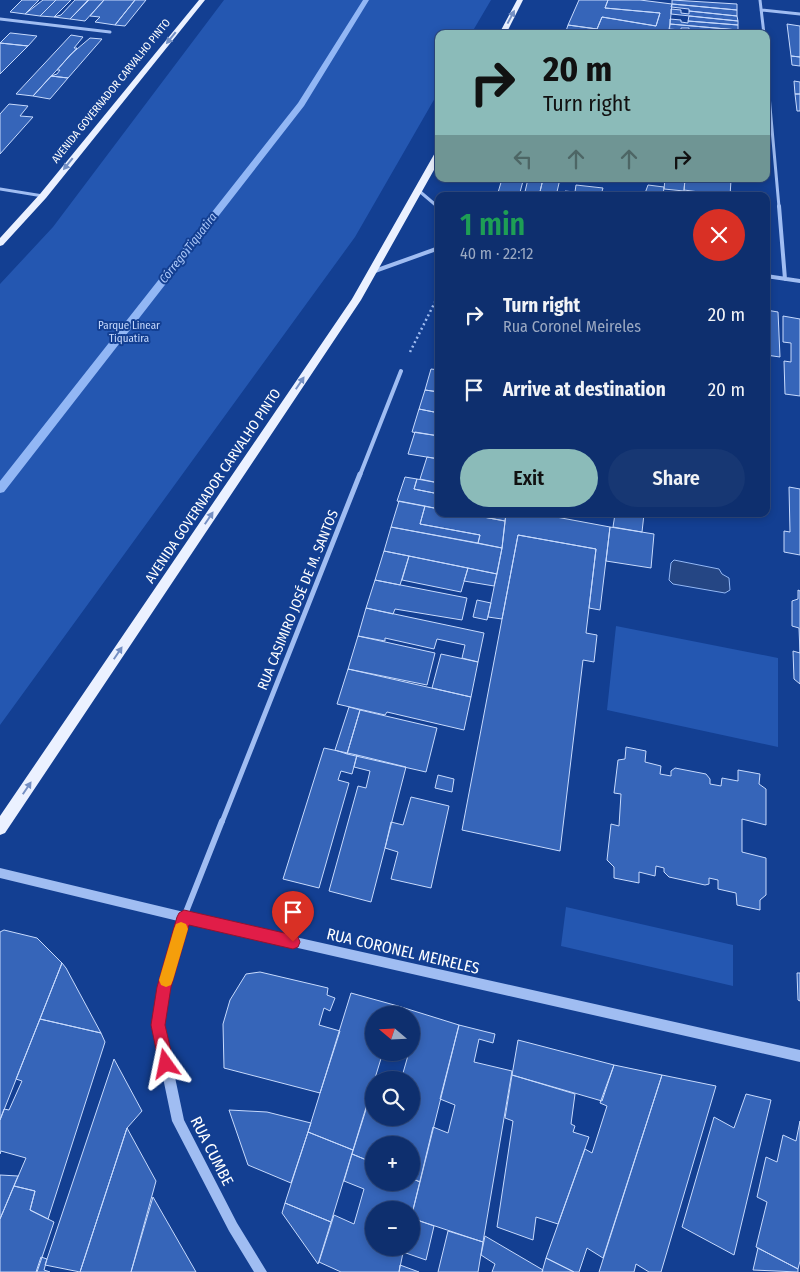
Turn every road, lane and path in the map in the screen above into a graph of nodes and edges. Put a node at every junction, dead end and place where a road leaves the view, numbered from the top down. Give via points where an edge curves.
1 (202, 0) edge
2 (520, 0) edge
3 (760, 0) edge
4 (761, 10) junction
5 (800, 14) edge
6 (0, 19) edge
7 (504, 30) edge
8 (764, 30) edge
9 (110, 32) dead end
10 (770, 104) edge
11 (771, 114) joint
12 (435, 160) edge
13 (0, 189) edge
14 (418, 190) junction
15 (43, 196) junction
16 (435, 205) edge
17 (0, 243) edge
18 (435, 249) edge
19 (371, 272) junction
20 (770, 277) edge
21 (785, 279) junction
22 (800, 281) edge
23 (435, 302) edge
24 (401, 371) joint
25 (0, 828) edge
26 (0, 874) edge
27 (184, 917) junction
28 (800, 1056) edge
29 (261, 1272) edge

1 -> 15 main road, AVENIDA GOVERNADOR CARVALHO PINTO
7 -> 2 main road
3 - 4 street
4 - 5 street
4 - 8 street
6 - 9 street
10 - 11 street
11 - 21 street
12 - 14 main road, AVENIDA GOVERNADOR CARVALHO PINTO
13 - 15 street
14 - 16 street
14 - 19 main road, AVENIDA GOVERNADOR CARVALHO PINTO
15 - 17 main road, AVENIDA GOVERNADOR CARVALHO PINTO
18 - 19 street
25 -> 19 main road, AVENIDA GOVERNADOR CARVALHO PINTO via 350,308
20 - 21 street
21 - 22 street
23 - 24 path
24 - 27 street, RUA CASIMIRO JOSÉ DE M. SANTOS
26 - 27 street, RUA CORONEL MEIRELES
27 - 28 street, RUA CORONEL MEIRELES
27 - 29 street, RUA CUMBE via 164,987 158,1025 176,1112 233,1227

